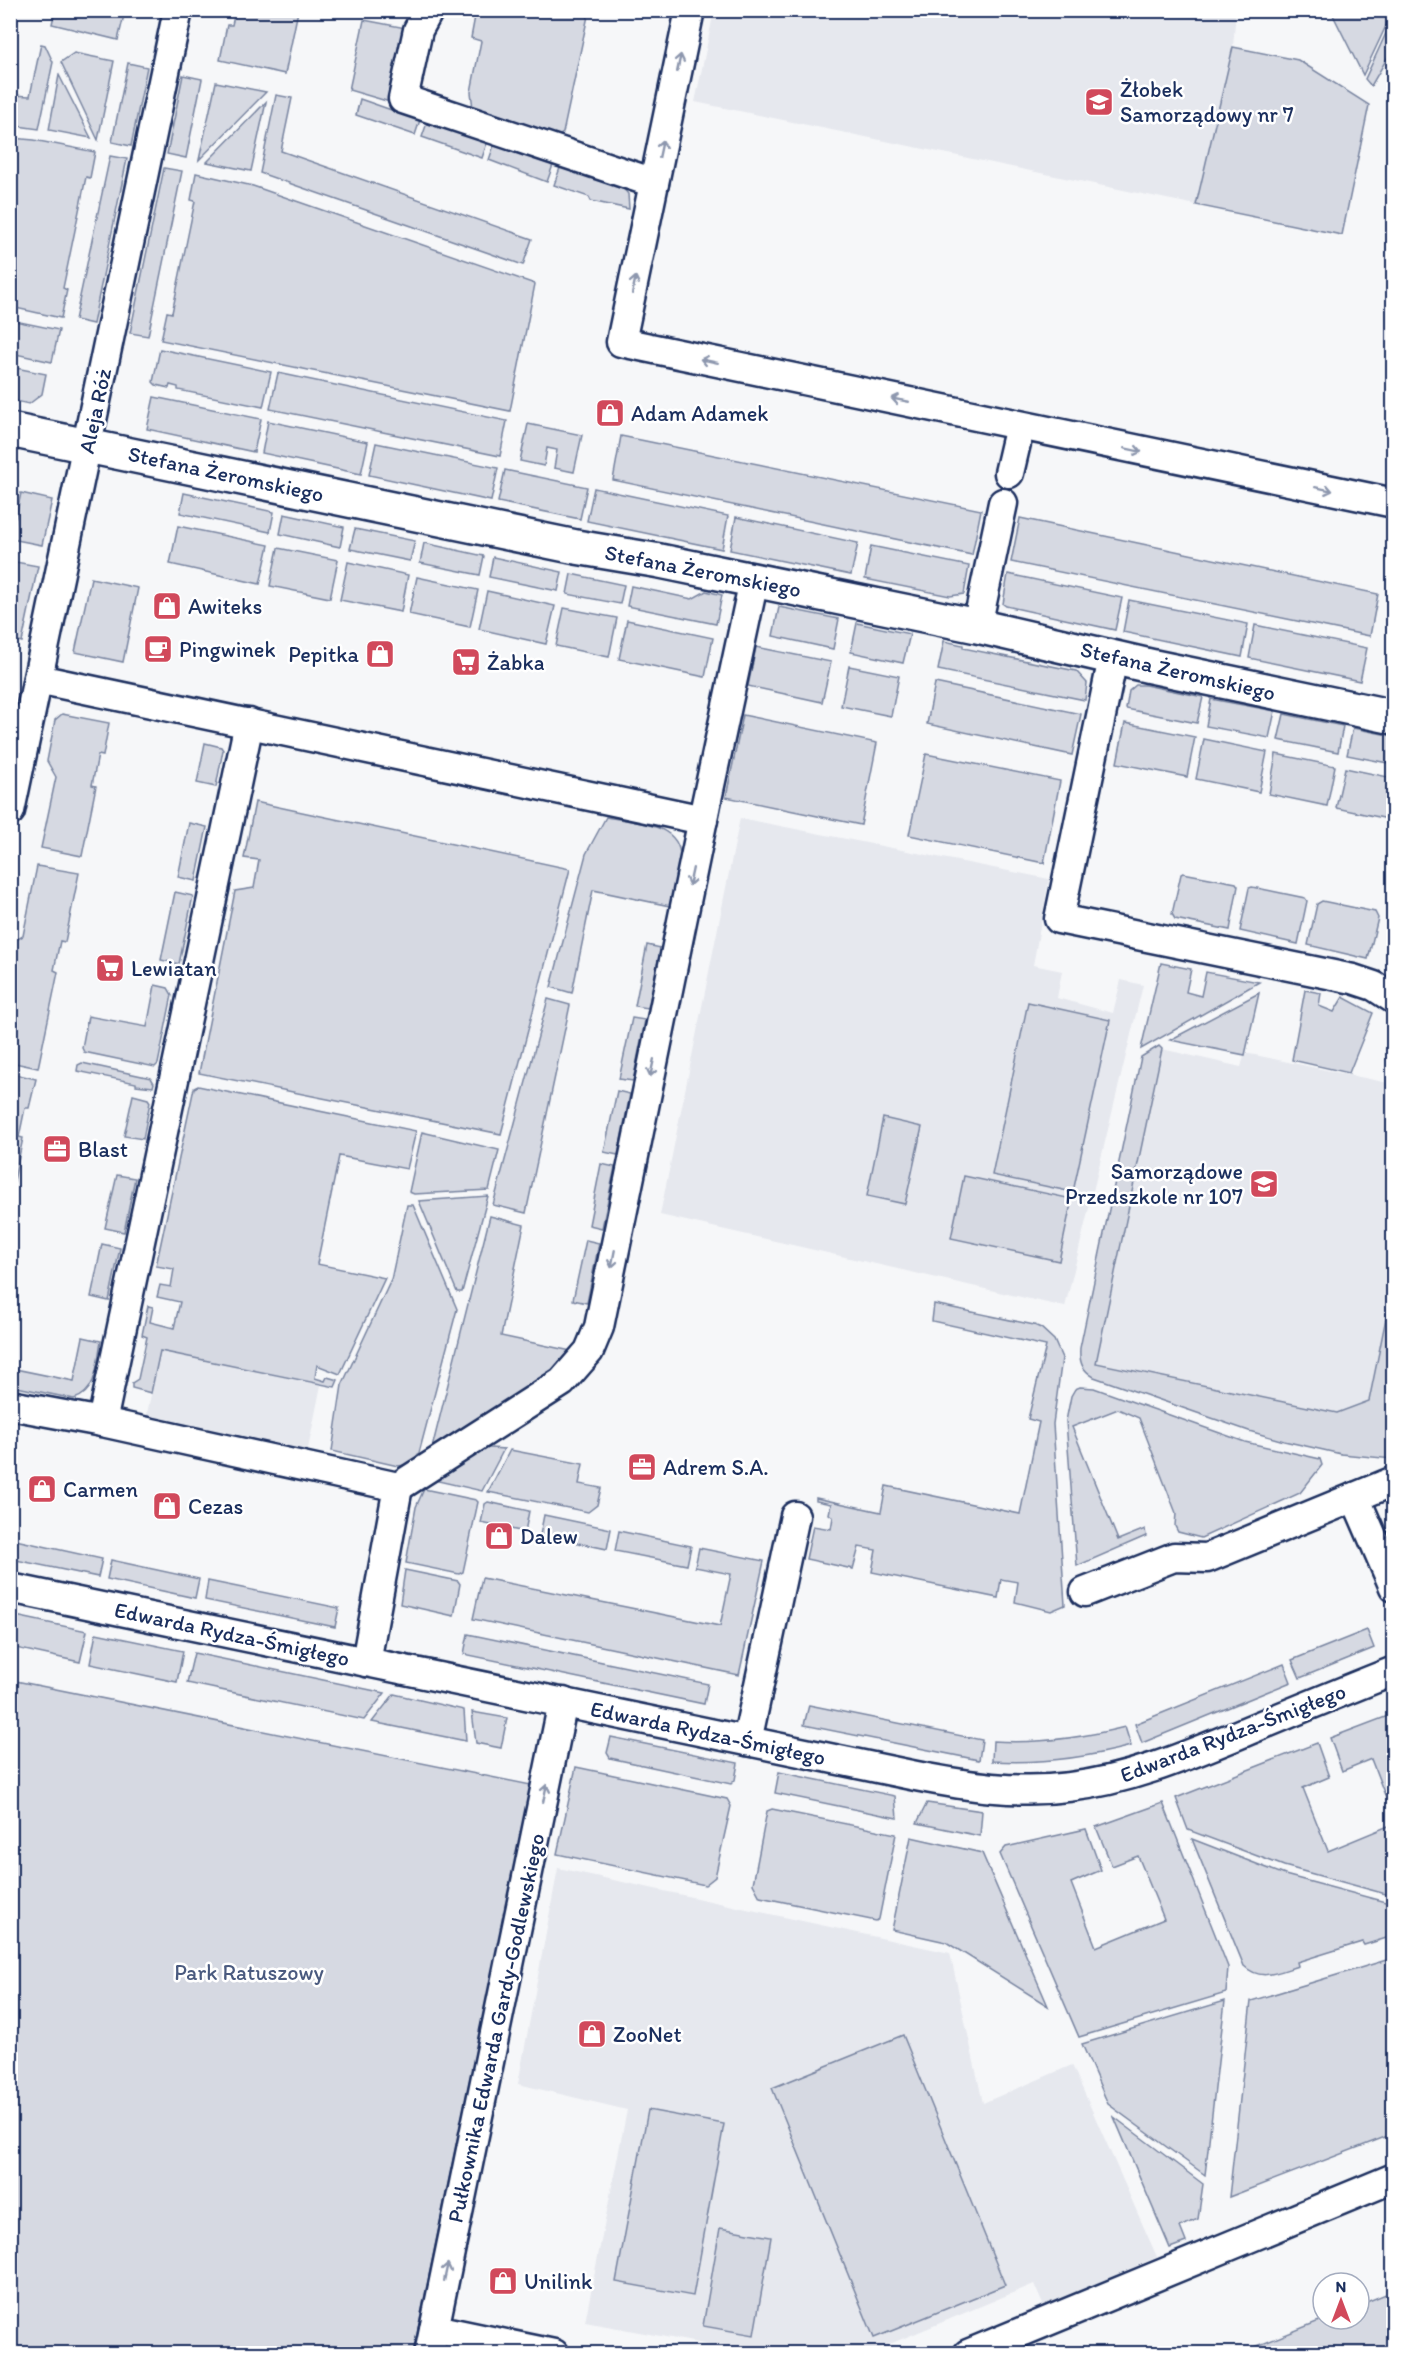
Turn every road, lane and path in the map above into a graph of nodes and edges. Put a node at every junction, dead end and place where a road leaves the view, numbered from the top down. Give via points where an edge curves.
1 (178, 10) edge
2 (429, 10) edge
3 (690, 10) edge
4 (654, 183) junction
5 (1020, 426) junction
6 (10, 429) edge
7 (88, 446) junction
8 (1009, 473) dead end
9 (1003, 502) dead end
10 (1394, 503) edge
11 (754, 580) junction
12 (977, 626) junction
13 (1113, 658) junction
14 (38, 679) junction
15 (1394, 717) edge
16 (249, 723) junction
17 (10, 811) edge
18 (703, 819) junction
19 (1394, 999) edge
20 (10, 1405) edge
21 (102, 1422) junction
22 (1394, 1480) edge
23 (398, 1487) junction
24 (1355, 1497) junction
25 (795, 1516) dead end
26 (1394, 1587) edge
27 (10, 1588) edge
28 (1085, 1592) dead end
29 (366, 1662) junction
30 (1394, 1671) edge
31 (563, 1702) junction
32 (747, 1741) junction
33 (1394, 2178) edge
34 (432, 2341) edge
35 (554, 2354) edge
36 (968, 2354) edge

1 - 7 street, Aleja Róż
2 - 4 street via 418,30 403,99
4 -> 3 street
5 -> 4 street via 621,342
5 - 8 street
5 -> 10 street
6 - 7 street, Stefana Żeromskiego
7 - 11 street, Stefana Żeromskiego
7 - 14 street, Aleja Róż
9 - 12 street
11 - 12 street, Stefana Żeromskiego
11 - 18 street
12 - 13 street, Stefana Żeromskiego
13 - 15 street, Stefana Żeromskiego
13 - 19 street via 1059,919 1353,980 1374,986
14 - 16 street
14 - 17 street, Aleja Róż
16 - 18 street
16 - 21 street
18 -> 23 street via 604,1304 589,1351 562,1382
20 - 21 street
21 - 23 street
22 - 24 street
23 - 29 street
24 - 26 street
24 - 28 street via 1207,1558 1174,1557
25 - 32 street
27 - 29 street, Edwarda Rydza-Śmigłego
29 - 31 street, Edwarda Rydza-Śmigłego
30 - 32 street, Edwarda Rydza-Śmigłego via 1176,1760 1134,1774 1069,1787 1009,1790 972,1786
31 - 32 street, Edwarda Rydza-Śmigłego
34 -> 31 street, Pułkownika Edwarda Gardy-Godlewskiego
33 - 36 street
34 - 35 street

